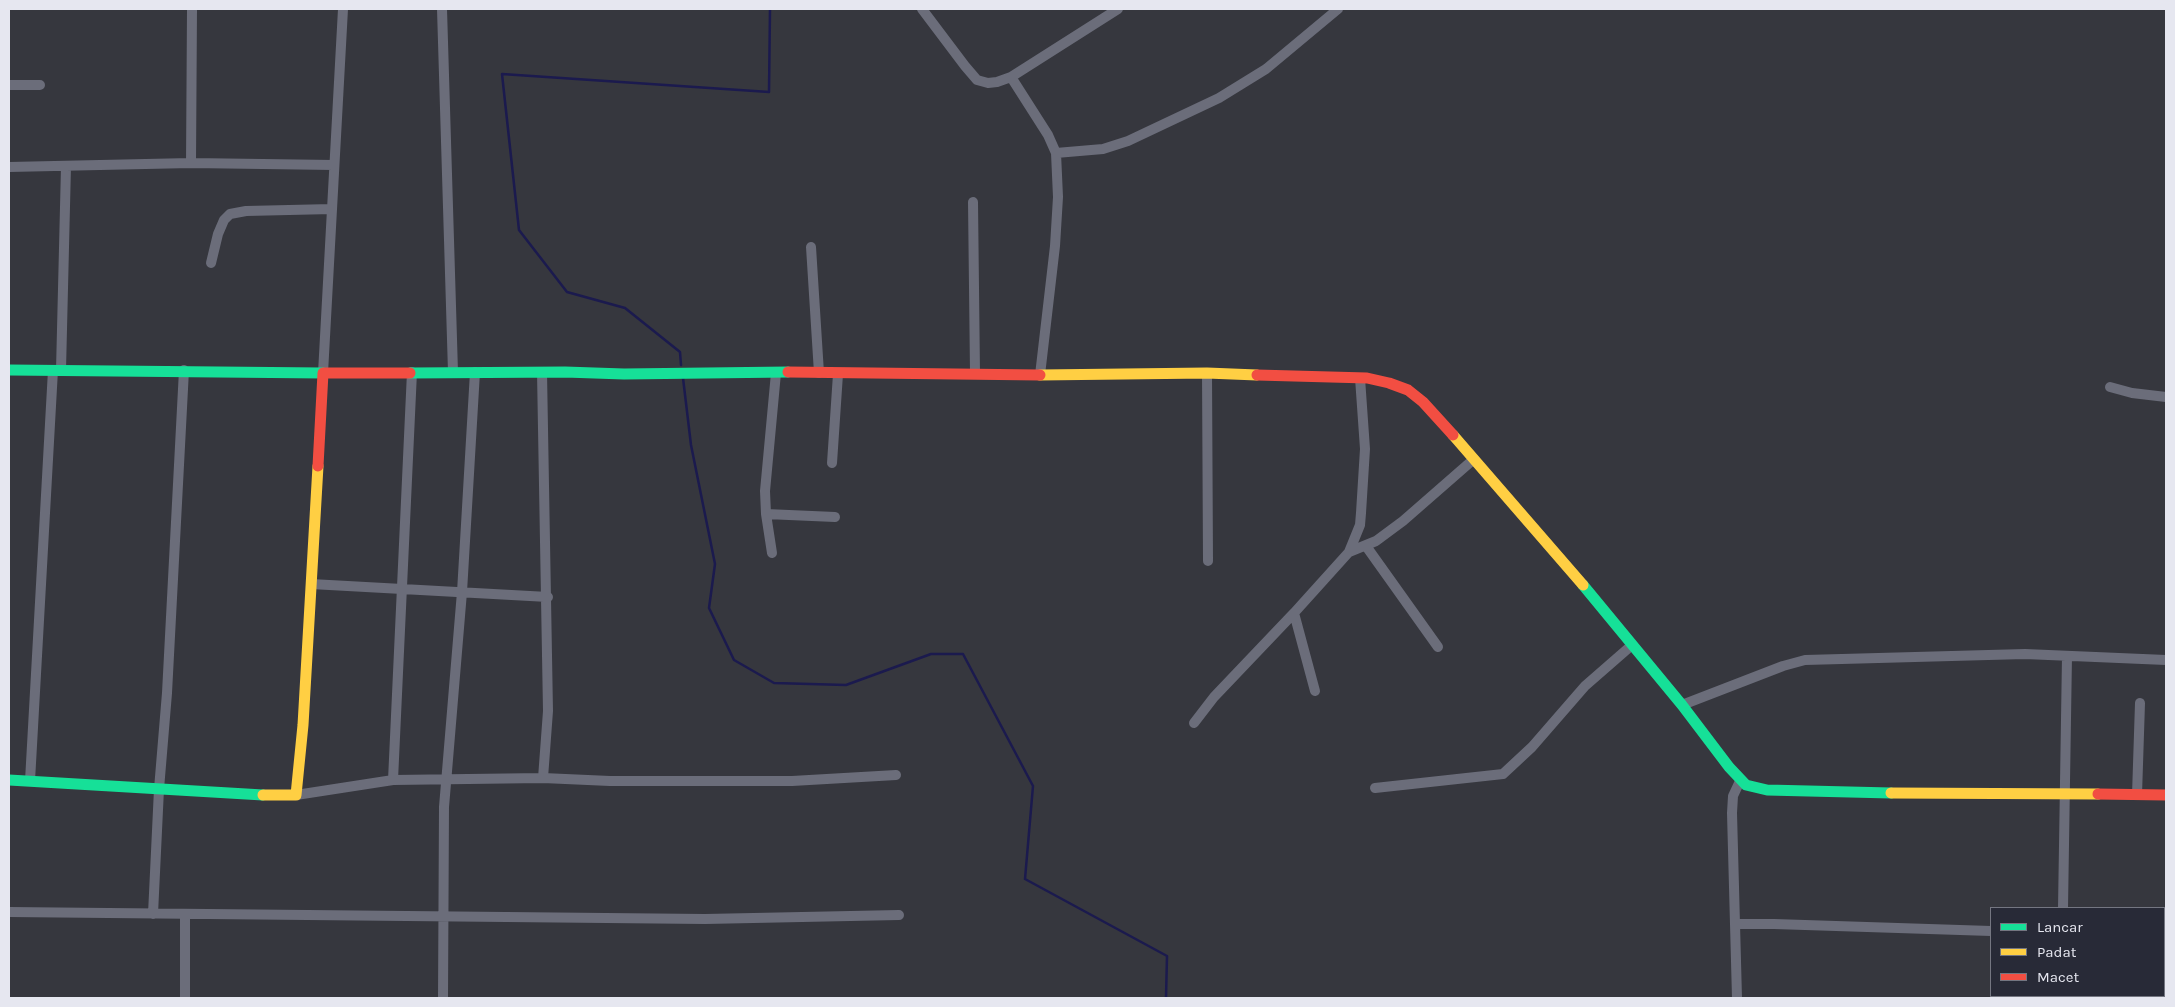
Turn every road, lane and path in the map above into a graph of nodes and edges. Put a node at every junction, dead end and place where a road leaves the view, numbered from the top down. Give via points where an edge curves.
1 (192, 9) edge
2 (343, 9) edge
3 (442, 9) edge
4 (922, 9) edge
5 (1118, 9) edge
6 (1338, 9) edge
7 (1011, 77) junction
8 (9, 85) edge
9 (40, 85) dead end
10 (1056, 153) junction
11 (191, 163) junction
12 (334, 165) junction
13 (66, 166) junction
14 (9, 167) edge
15 (973, 202) dead end
16 (332, 209) junction
17 (812, 247) dead end
18 (211, 263) dead end
19 (9, 370) edge
20 (57, 370) junction
21 (184, 370) junction
22 (412, 372) junction
23 (453, 372) junction
24 (475, 372) junction
25 (542, 372) junction
26 (323, 373) junction
27 (776, 373) junction
28 (819, 373) junction
29 (975, 373) junction
30 (1207, 373) junction
31 (838, 374) junction
32 (1040, 375) junction
33 (1360, 378) junction
34 (2110, 387) dead end
35 (2166, 397) edge
36 (1474, 459) junction
37 (832, 463) dead end
38 (766, 514) junction
39 (836, 517) dead end
40 (1366, 546) junction
41 (1349, 552) junction
42 (772, 553) dead end
43 (1208, 561) dead end
44 (311, 584) junction
45 (403, 588) junction
46 (462, 592) junction
47 (548, 596) junction
48 (1294, 613) junction
49 (1632, 644) junction
50 (1438, 647) dead end
51 (2067, 656) junction
52 (2166, 660) edge
53 (1315, 691) dead end
54 (2140, 703) dead end
55 (1682, 705) junction
56 (1194, 723) dead end
57 (896, 775) dead end
58 (543, 778) junction
59 (446, 779) junction
60 (9, 780) edge
61 (393, 780) junction
62 (1740, 780) junction
63 (30, 781) junction
64 (1375, 788) dead end
65 (159, 789) junction
66 (296, 794) junction
67 (2064, 794) junction
68 (2137, 795) junction
69 (2166, 795) edge
70 (2063, 907) edge
71 (9, 912) edge
72 (153, 914) junction
73 (185, 915) junction
74 (899, 915) dead end
75 (442, 916) junction
76 (1736, 924) junction
77 (1990, 931) edge
78 (185, 998) edge
79 (443, 998) edge
80 (1737, 998) edge

1 - 11 street
2 - 12 street
3 - 23 street
4 - 7 street via 977,80 988,83
5 - 7 street
6 - 10 street via 1266,69 1219,98 1120,144 1103,149
7 - 10 street
8 - 9 street
10 - 32 street via 1055,246
11 - 12 street
11 - 13 street
12 - 16 street
13 - 14 street
13 - 20 street
15 - 29 street
16 - 18 street via 230,214 218,234
16 - 26 street
17 - 28 street
19 - 20 main road
20 - 21 main road
20 - 63 street
21 - 26 main road
21 - 65 street
22 - 23 main road
22 - 26 main road
22 - 45 street
23 - 24 main road
24 - 25 main road
24 - 46 street
25 - 27 main road
25 - 47 street
26 - 44 main road
27 - 28 main road
27 - 38 street via 766,475
28 - 31 main road
29 - 31 main road
29 - 32 main road
30 - 32 main road
30 - 33 main road
30 - 43 street
31 - 37 street
33 - 36 main road via 1408,390
33 - 41 street via 1365,449 1361,520
34 - 35 street
36 - 40 street via 1403,521
36 - 49 main road
38 - 39 street
38 - 42 street
40 - 41 street
40 - 50 street
41 - 48 street
44 - 45 street
44 - 66 main road via 304,724
45 - 46 street
45 - 61 street
46 - 47 street
46 - 59 street
47 - 58 street via 548,711
48 - 53 street
48 - 56 street via 1214,697
49 - 55 main road
49 - 64 street via 1585,686 1532,747 1503,774
51 - 52 street
51 - 55 street via 1985,654 1805,660
51 - 67 street
54 - 68 street
55 - 62 main road
57 - 58 street via 792,781
58 - 59 street
59 - 61 street
59 - 75 street
60 - 63 main road
61 - 66 street
62 - 67 main road via 1752,788 1810,792
62 - 76 street via 1732,813
63 - 65 main road
65 - 66 main road
65 - 72 street
67 - 68 main road
67 - 70 street
68 - 69 main road
71 - 72 street
72 - 73 street
73 - 75 street
73 - 78 street
74 - 75 street via 705,919
75 - 79 street
76 - 77 street
76 - 80 street

